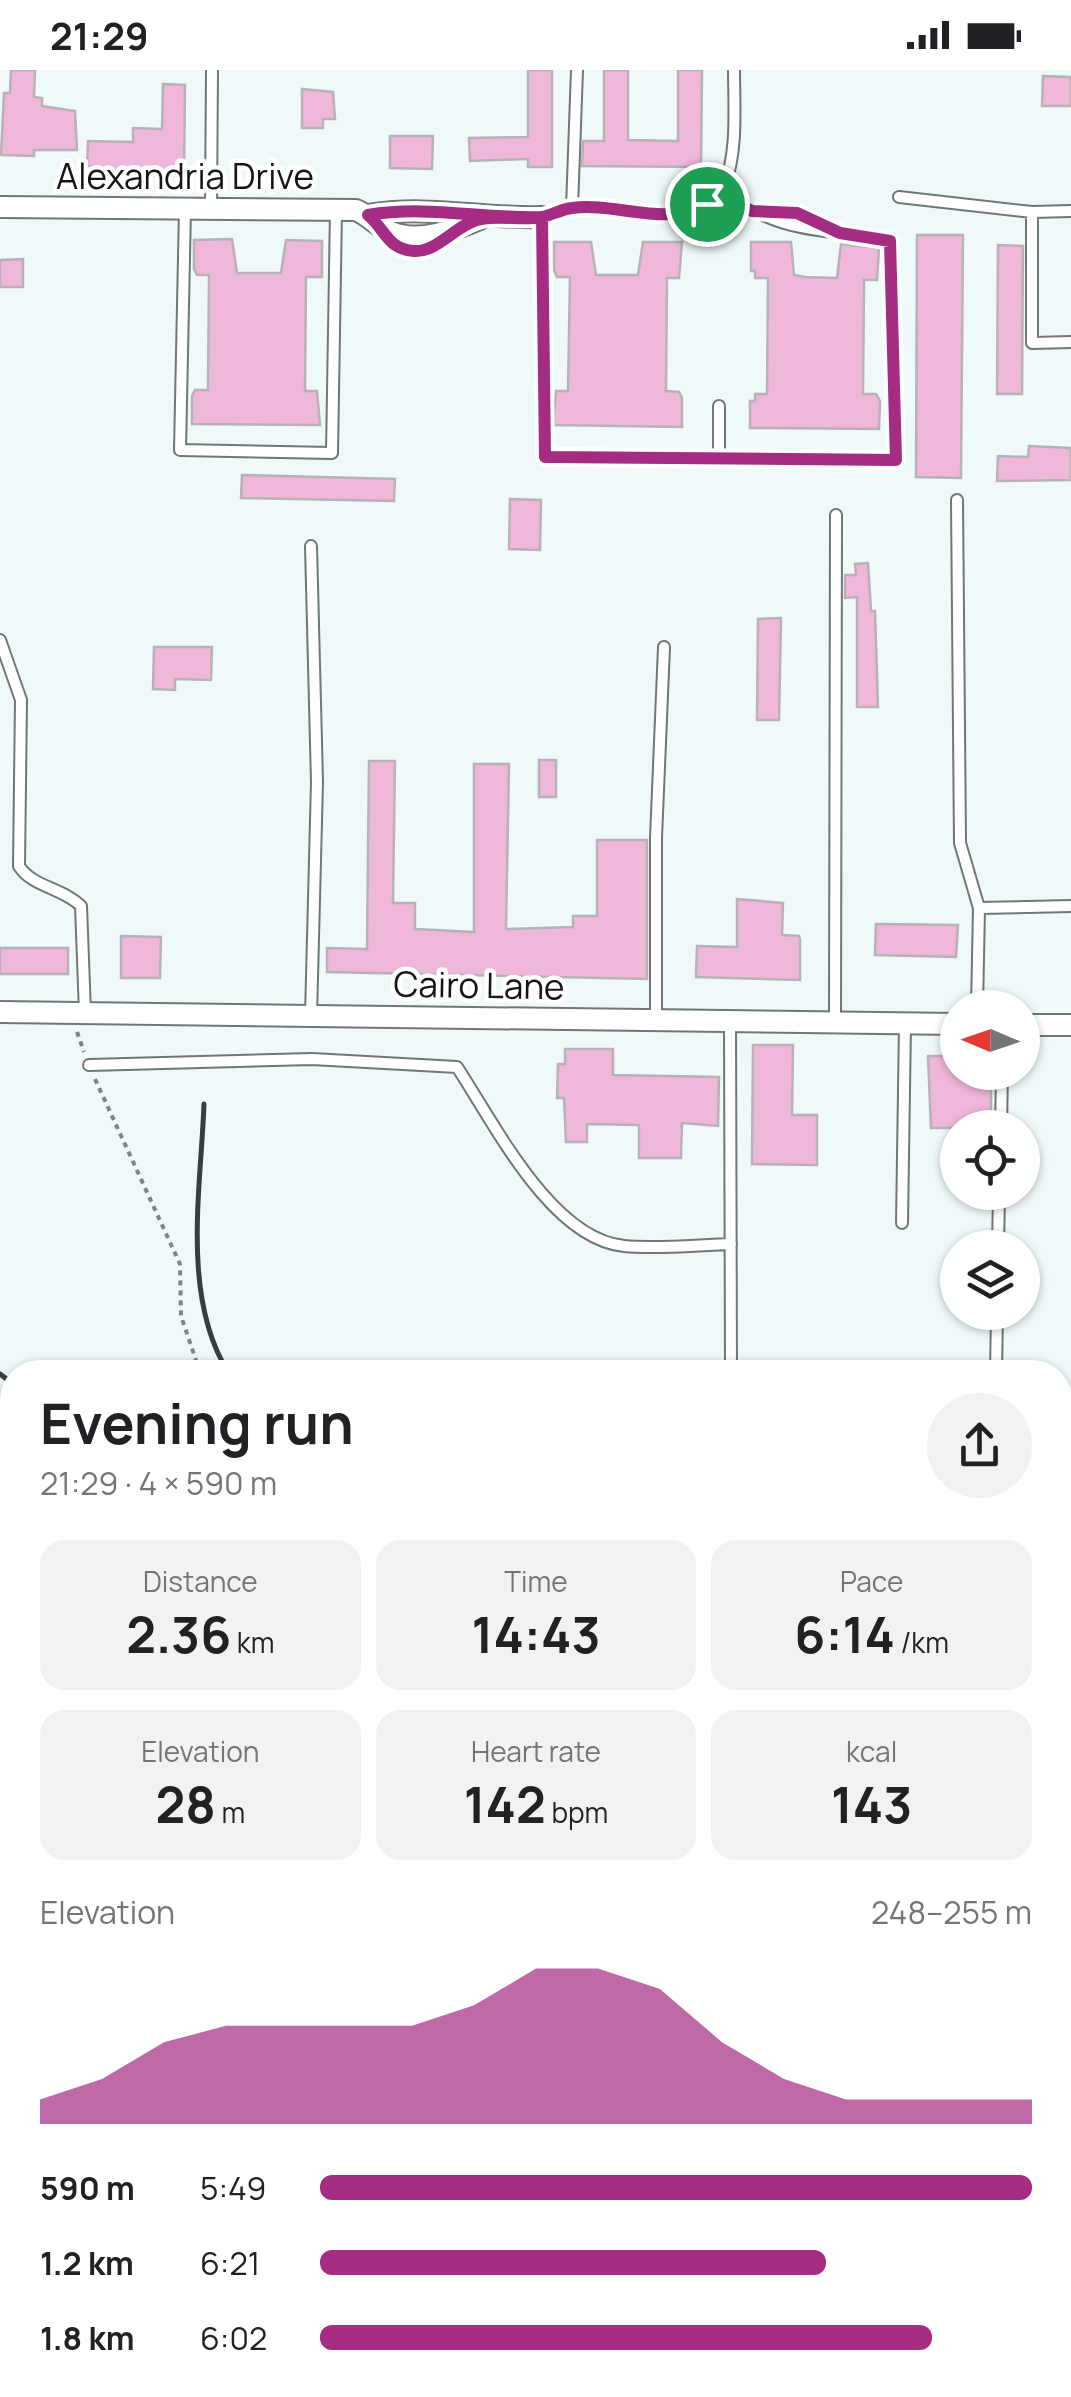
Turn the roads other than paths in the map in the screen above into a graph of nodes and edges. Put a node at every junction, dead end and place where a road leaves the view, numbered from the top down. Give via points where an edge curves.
1 (212, 70) edge
2 (577, 70) edge
3 (734, 70) edge
4 (718, 193) junction
5 (899, 198) dead end
6 (0, 207) edge
7 (572, 208) junction
8 (185, 209) junction
9 (211, 209) junction
10 (336, 210) junction
11 (1071, 211) edge
12 (1032, 212) junction
13 (542, 217) junction
14 (372, 218) junction
15 (480, 219) junction
16 (1071, 342) edge
17 (719, 406) dead end
18 (719, 458) junction
19 (957, 500) dead end
20 (836, 515) dead end
21 (311, 546) dead end
22 (0, 640) edge
23 (664, 646) dead end
24 (1071, 906) edge
25 (978, 908) junction
26 (977, 990) edge
27 (0, 1012) edge
28 (79, 1013) junction
29 (311, 1016) junction
30 (656, 1020) junction
31 (730, 1021) junction
32 (836, 1022) junction
33 (905, 1023) junction
34 (940, 1024) edge
35 (1040, 1024) edge
36 (1071, 1025) edge
37 (89, 1066) road end
38 (902, 1222) dead end
39 (731, 1244) junction
40 (997, 1330) edge
41 (732, 1360) edge
42 (996, 1360) edge

1 - 9 lane
2 - 7 lane
3 - 4 lane via 734,126
4 - 7 lane via 688,215
4 - 18 lane via 786,228 890,241 896,460
5 - 12 lane
6 - 8 street, Alexandria Drive
7 - 13 lane
8 - 9 street, Alexandria Drive
8 - 10 lane via 180,450 332,453
9 - 10 street, Alexandria Drive
10 - 14 street, Alexandria Drive
11 - 12 lane
12 - 16 lane via 1032,343
13 - 15 street, Alexandria Drive
13 - 18 lane via 545,457
14 - 15 street, Alexandria Drive via 409,208
14 - 15 street, Alexandria Drive via 408,236
17 - 18 lane
19 - 25 lane via 960,843
20 - 32 lane
21 - 29 lane via 317,782
22 - 28 lane via 21,700 20,866 24,875 81,906
23 - 30 lane
24 - 25 lane
25 - 26 lane
27 - 28 street, Cairo Lane
28 - 29 street, Cairo Lane
29 - 30 street, Cairo Lane
30 - 31 street, Cairo Lane
31 - 32 street, Cairo Lane
31 - 39 lane
32 - 33 street, Cairo Lane
33 - 34 street, Cairo Lane
33 - 38 lane
35 - 36 street
37 - 39 lane via 312,1059 457,1067 524,1169 574,1229 621,1246
39 - 41 lane
40 - 42 lane

